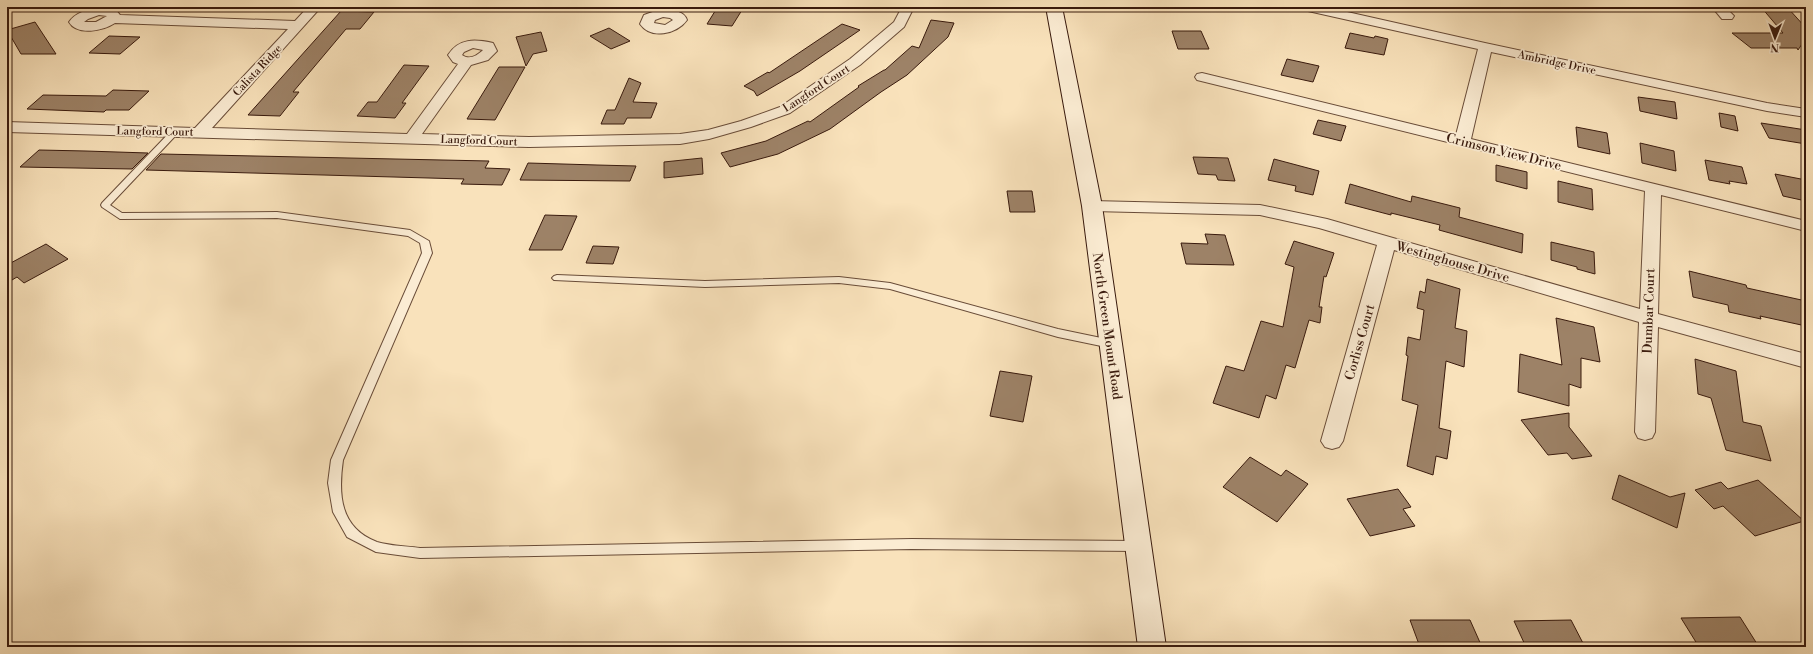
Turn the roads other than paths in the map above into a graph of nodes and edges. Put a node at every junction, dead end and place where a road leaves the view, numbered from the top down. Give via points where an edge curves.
1 (315, 7) edge
2 (908, 7) edge
3 (1054, 7) edge
4 (1308, 7) edge
5 (112, 19) dead end
6 (298, 25) junction
7 (1485, 47) junction
8 (467, 61) dead end
9 (1202, 77) dead end
10 (1806, 113) edge
11 (7, 127) edge
12 (175, 132) junction
13 (200, 132) junction
14 (412, 138) junction
15 (1463, 140) junction
16 (1653, 190) junction
17 (1092, 206) junction
18 (1806, 226) edge
19 (1387, 242) junction
20 (557, 278) dead end
21 (1648, 318) junction
22 (1111, 344) junction
23 (1806, 361) edge
24 (1645, 432) dead end
25 (1332, 441) dead end
26 (1137, 546) junction
27 (1152, 647) edge

1 - 6 street, Calista Ridge
2 - 14 street, Langford Court via 899,24 855,62 785,110 709,134 680,139 537,142
3 - 17 street, North Green Mount Road
4 - 7 street, Ambridge Drive
5 - 6 street
6 - 13 street, Calista Ridge
7 - 10 street, Ambridge Drive
7 - 15 street
8 - 14 street
9 - 15 street, Crimson View Drive
11 - 12 street, Langford Court
12 - 13 street, Langford Court
12 - 26 lane via 105,205 120,216 277,215 410,233 424,241 427,253 337,460 334,483 339,512 351,533 376,547 420,553 912,544
13 - 14 street, Langford Court
15 - 16 street, Crimson View Drive
16 - 18 street, Crimson View Drive
16 - 21 street, Dumbar Court
17 - 19 street, Westinghouse Drive via 1260,210 1321,223
17 - 22 street, North Green Mount Road
19 - 21 street, Westinghouse Drive
19 - 25 street, Corliss Court
20 - 22 lane via 705,284 839,280 890,286 1058,333
21 - 23 street, Westinghouse Drive
21 - 24 street, Dumbar Court
22 - 26 street, North Green Mount Road
26 - 27 street, North Green Mount Road

